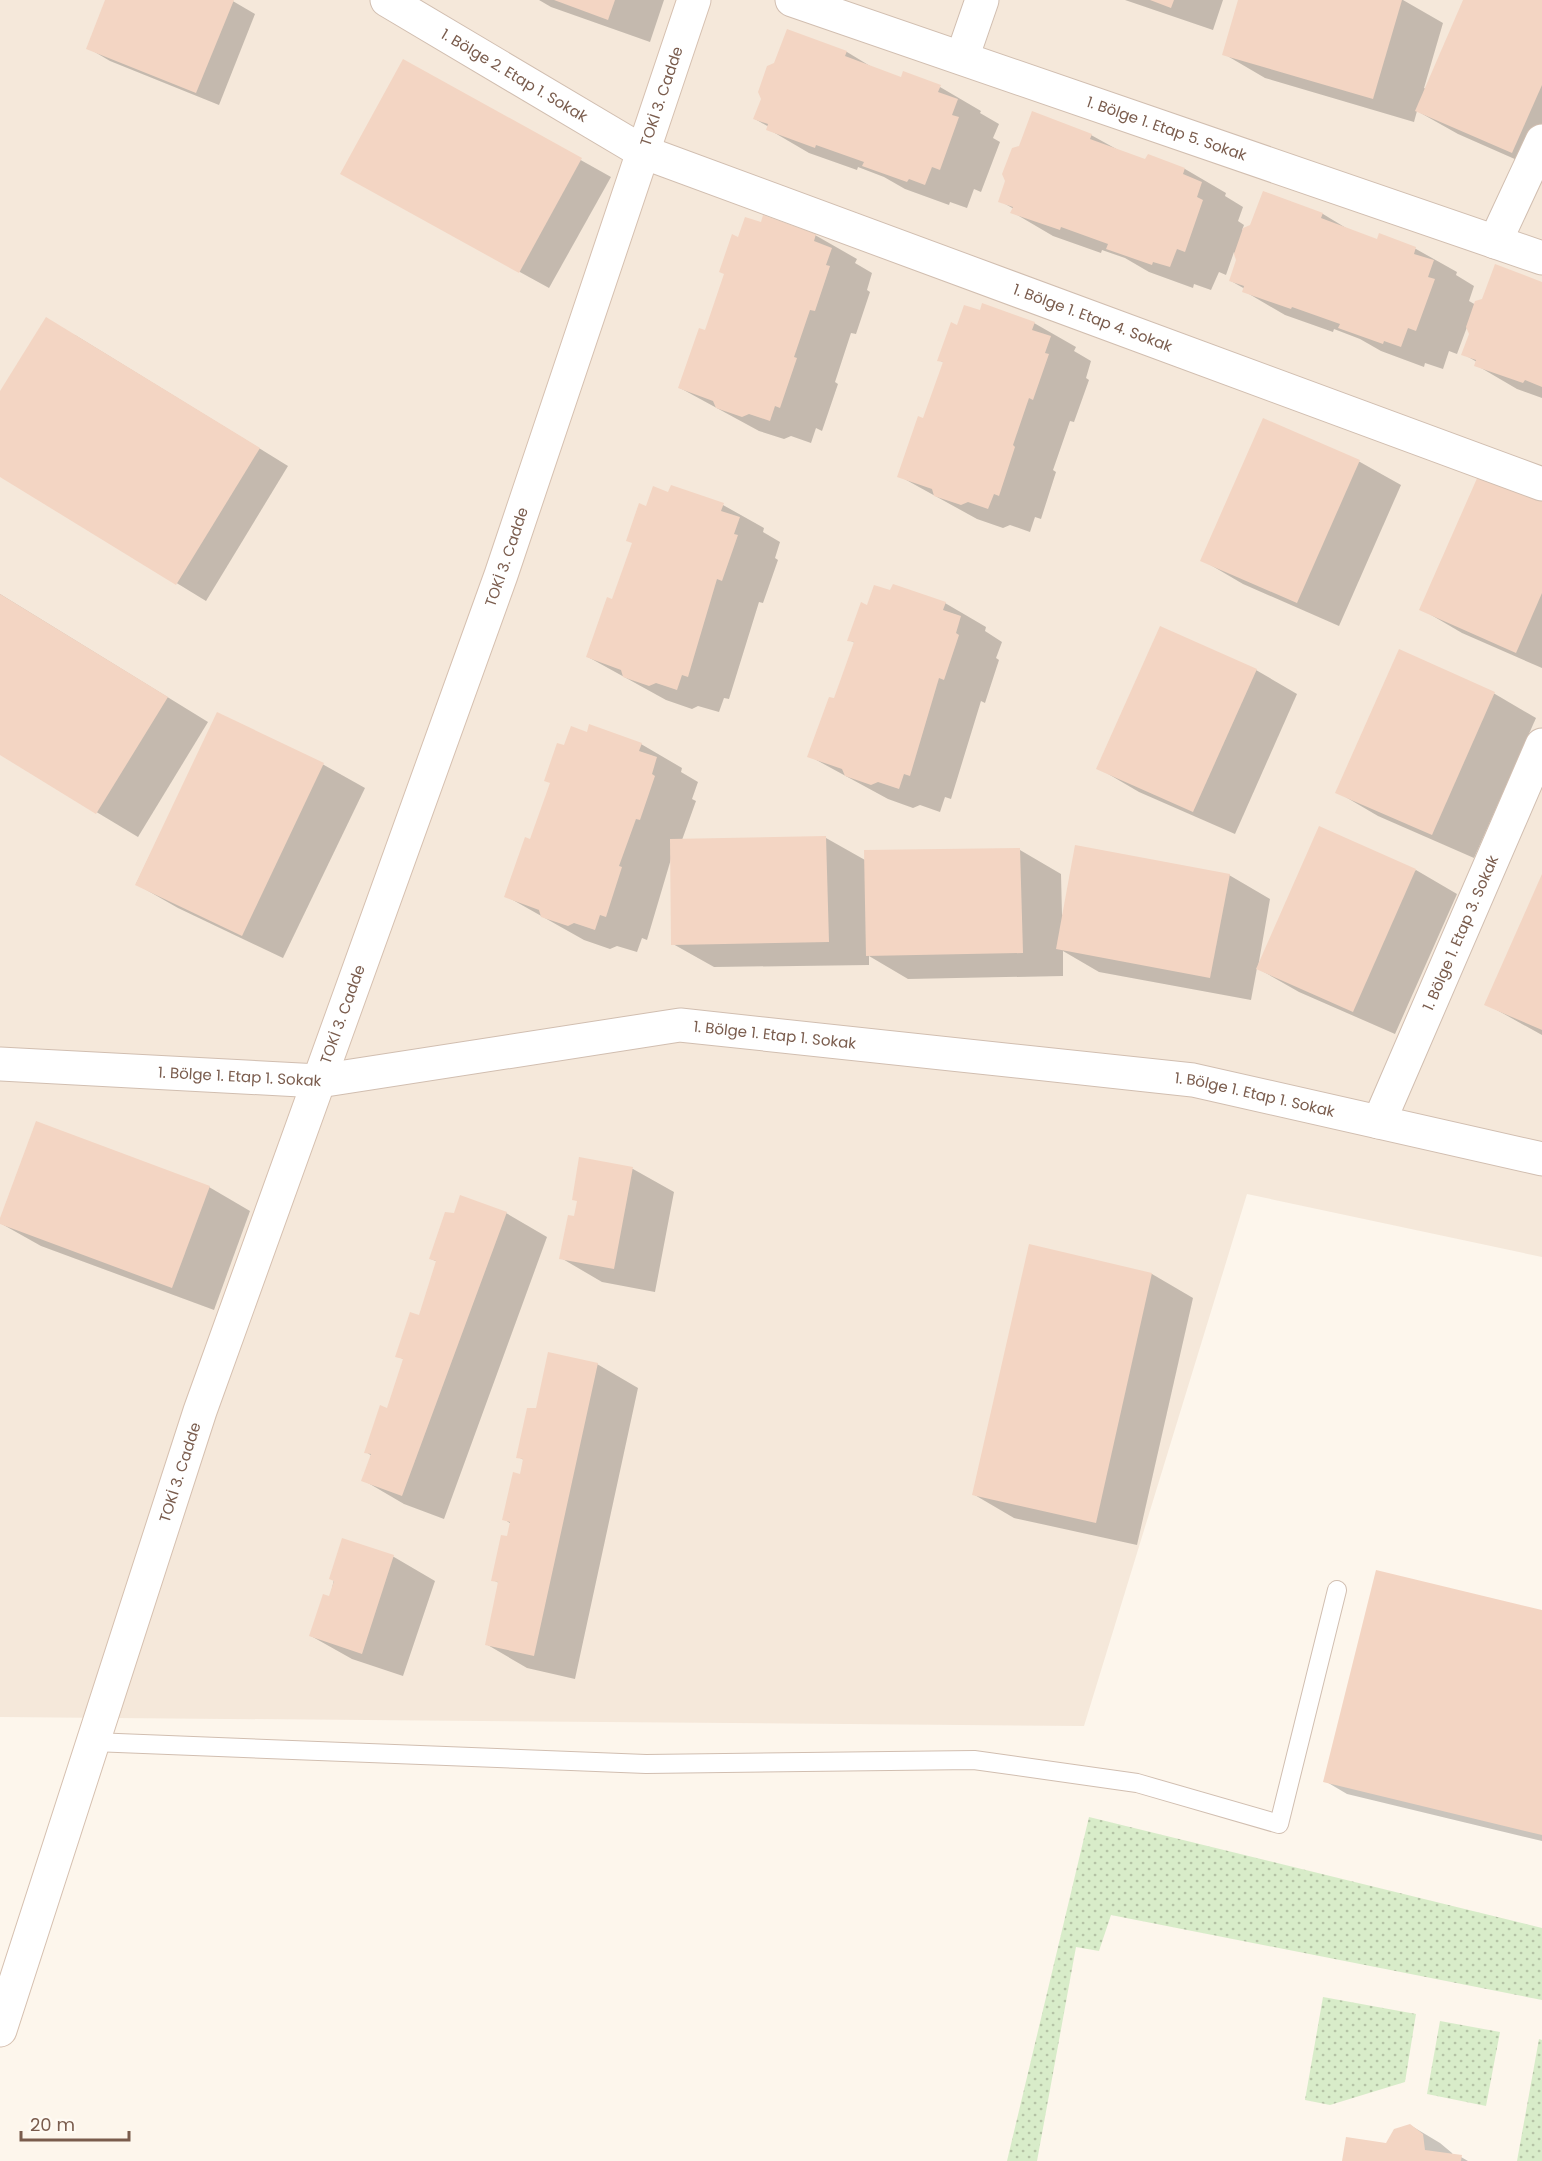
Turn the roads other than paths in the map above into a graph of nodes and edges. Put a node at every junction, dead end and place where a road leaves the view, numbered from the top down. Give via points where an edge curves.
1 (387, 0) edge
2 (694, 0) edge
3 (792, 0) edge
4 (982, 0) edge
5 (962, 58) junction
6 (1542, 141) edge
7 (643, 152) junction
8 (1495, 242) junction
9 (1542, 258) edge
10 (1542, 484) edge
11 (1542, 746) edge
12 (0, 1064) edge
13 (319, 1081) junction
14 (1378, 1122) junction
15 (1542, 1159) edge
16 (1337, 1590) dead end
17 (93, 1742) junction
18 (0, 2030) edge

1 - 7 street, 1. Bölge 2. Etap 1. Sokak
2 - 7 street, TOKİ 3. Cadde
3 - 5 street, 1. Bölge 1. Etap 5. Sokak
4 - 5 street
5 - 8 street, 1. Bölge 1. Etap 5. Sokak
6 - 8 street
7 - 10 street, 1. Bölge 1. Etap 4. Sokak
7 - 13 street, TOKİ 3. Cadde via 501,575
8 - 9 street, 1. Bölge 1. Etap 5. Sokak
11 - 14 street, 1. Bölge 1. Etap 3. Sokak
12 - 13 street, 1. Bölge 1. Etap 1. Sokak
13 - 14 street, 1. Bölge 1. Etap 1. Sokak via 680,1025 1193,1080
13 - 17 street, TOKİ 3. Cadde via 200,1411
14 - 15 street, 1. Bölge 1. Etap 1. Sokak
16 - 17 lane via 1279,1824 1137,1783 974,1760 646,1764
17 - 18 street, TOKİ 3. Cadde

